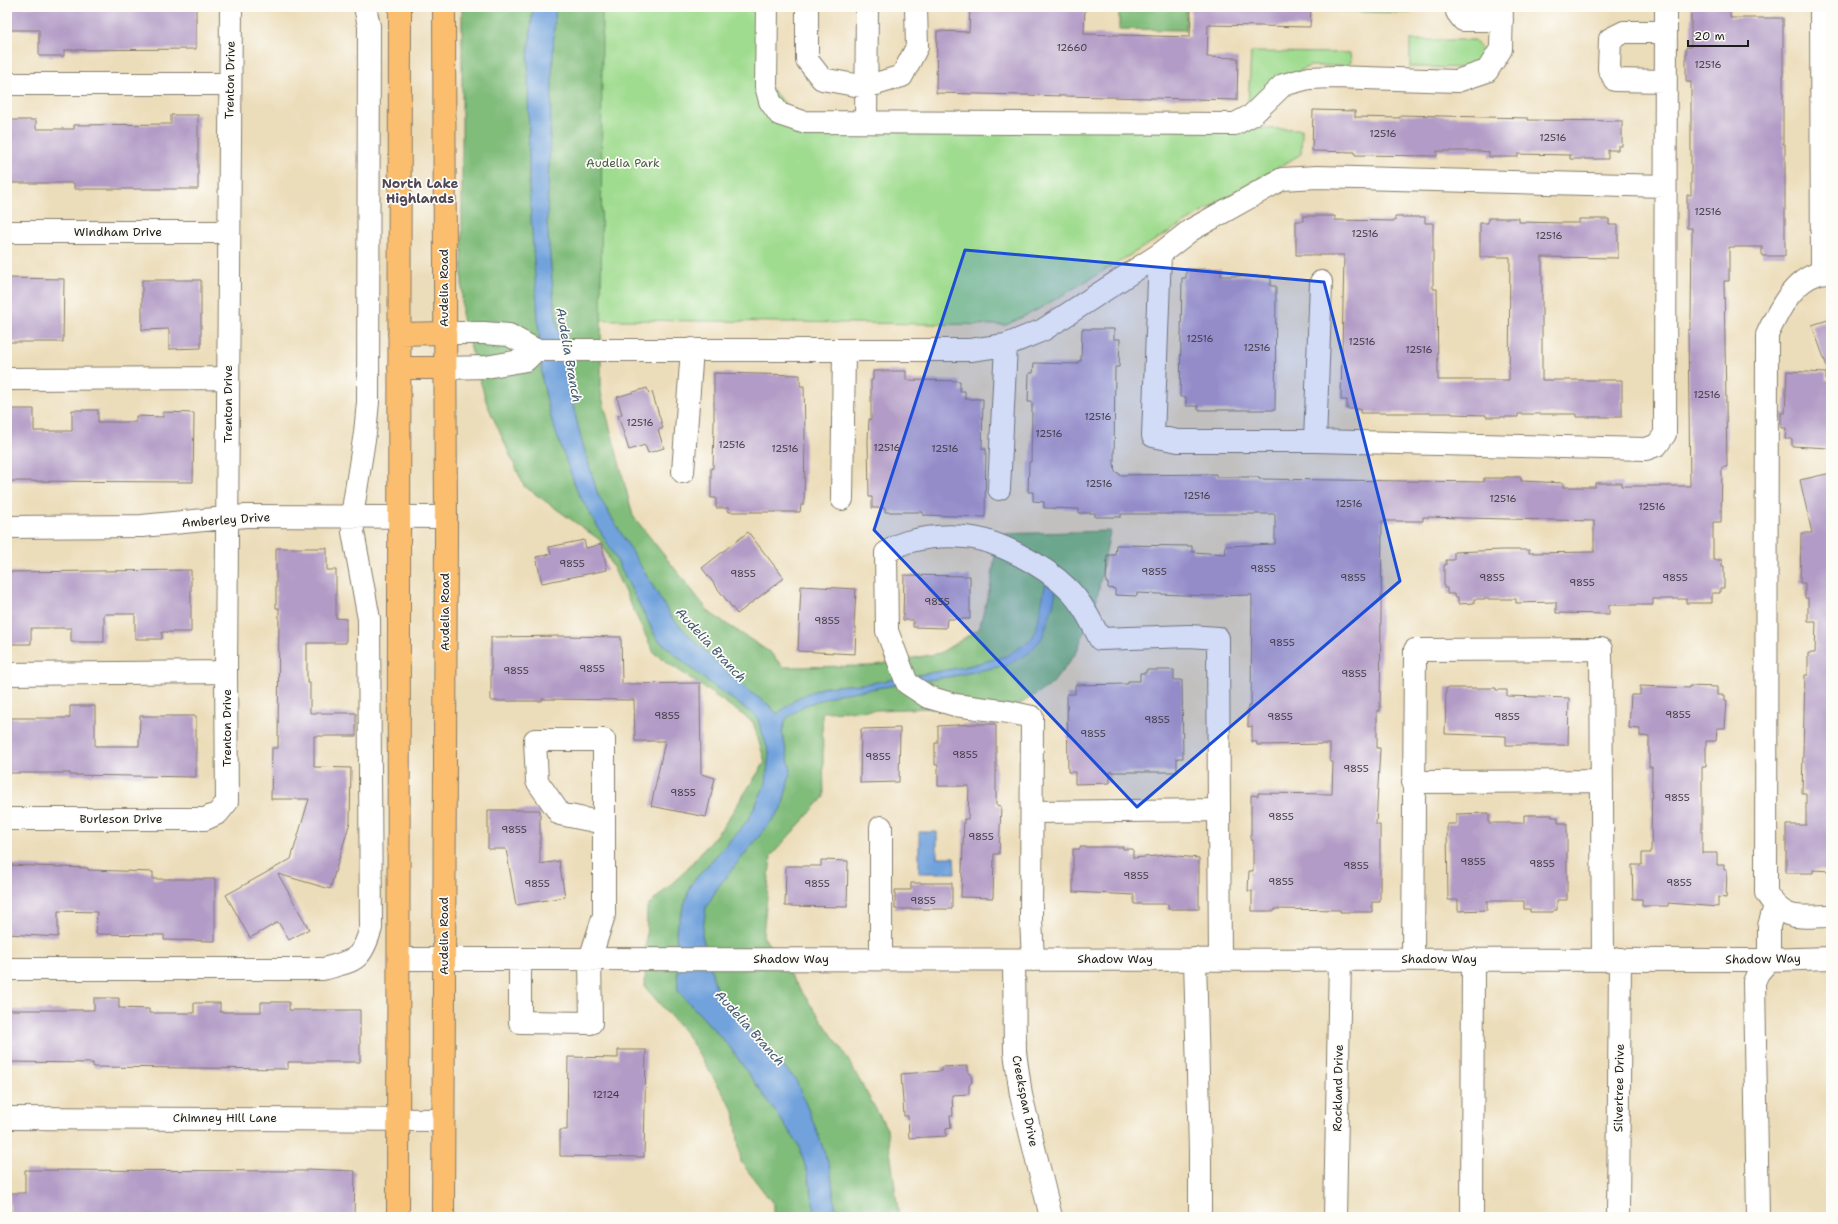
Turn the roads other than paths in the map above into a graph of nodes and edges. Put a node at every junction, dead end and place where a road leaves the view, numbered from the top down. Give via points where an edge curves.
1 (231, 7) edge
2 (365, 7) edge
3 (400, 7) edge
4 (444, 7) edge
5 (767, 7) edge
6 (807, 7) edge
7 (867, 7) edge
8 (916, 7) edge
9 (1457, 7) edge
10 (1666, 7) edge
11 (1820, 7) edge
12 (1502, 14) edge
13 (1666, 32) junction
14 (1665, 80) junction
15 (7, 84) edge
16 (230, 84) junction
17 (866, 87) junction
18 (866, 122) junction
19 (1665, 186) junction
20 (7, 232) edge
21 (228, 232) junction
22 (1160, 254) junction
23 (1827, 272) edge
24 (1321, 282) dead end
25 (444, 333) junction
26 (399, 334) junction
27 (1006, 345) junction
28 (692, 349) junction
29 (536, 350) junction
30 (844, 350) junction
31 (399, 368) junction
32 (445, 368) junction
33 (228, 378) junction
34 (7, 379) edge
35 (1315, 441) junction
36 (683, 472) dead end
37 (999, 489) dead end
38 (842, 499) dead end
39 (352, 516) junction
40 (399, 517) junction
41 (446, 517) junction
42 (228, 518) junction
43 (7, 527) edge
44 (226, 672) junction
45 (7, 674) edge
46 (1602, 781) junction
47 (1413, 782) junction
48 (227, 802) joint
49 (1219, 810) junction
50 (1032, 812) junction
51 (7, 819) edge
52 (604, 823) dead end
53 (881, 827) dead end
54 (1775, 906) junction
55 (1831, 916) edge
56 (1831, 958) edge
57 (399, 959) junction
58 (444, 959) junction
59 (520, 959) junction
60 (590, 959) junction
61 (881, 959) junction
62 (1194, 959) junction
63 (1220, 959) junction
64 (1340, 959) junction
65 (1413, 959) junction
66 (1473, 959) junction
67 (1612, 959) junction
68 (1023, 960) junction
69 (1769, 960) junction
70 (7, 968) edge
71 (7, 1118) edge
72 (399, 1119) junction
73 (443, 1120) junction
74 (398, 1217) edge
75 (443, 1217) edge
76 (1051, 1217) edge
77 (1200, 1217) edge
78 (1335, 1217) edge
79 (1472, 1217) edge
80 (1618, 1217) edge
81 (1758, 1217) edge

1 - 16 street, Trenton Drive
2 - 39 street via 369,26 368,402
3 - 26 main road
4 - 25 main road, Audelia Road
5 - 18 street via 766,86 770,101 779,114 803,122
6 - 17 street via 807,60 822,79
7 - 17 street
8 - 17 street via 916,47 902,76
9 - 12 street via 1463,20
10 - 13 street
11 - 23 street
12 - 18 street via 1501,50 1487,70 1456,81 1309,78 1283,85 1252,115 1235,124
13 - 14 street
13 - 14 street via 1624,32 1610,39 1609,68 1615,80
14 - 19 street
15 - 16 street
16 - 21 street, Trenton Drive
17 - 18 street
19 - 22 street via 1317,177 1282,179 1191,230
19 - 35 street via 1665,434 1657,445 1646,449
20 - 21 street, Windham Drive
21 - 33 street, Trenton Drive
22 - 27 street via 1043,330
22 - 35 street via 1153,436 1178,441
23 - 54 street via 1806,278 1780,306 1767,335 1766,893
24 - 35 street
25 - 26 main road
25 - 29 street via 509,335
25 - 32 main road, Audelia Road
26 - 31 main road
27 - 30 street via 970,350
27 - 37 street
28 - 29 street
28 - 30 street
28 - 36 street
29 - 32 street via 526,360 486,367
30 - 38 street
31 - 32 main road
31 - 40 main road
32 - 41 main road, Audelia Road
33 - 34 street
33 - 42 street, Trenton Drive
39 - 40 street, Amberley Drive
39 - 42 street, Amberley Drive
39 - 70 street via 369,619 371,928 366,944 354,960 323,969
40 - 41 street, Amberley Drive
40 - 57 main road
41 - 58 main road, Audelia Road
42 - 43 street, Amberley Drive via 142,526
42 - 44 street, Trenton Drive
44 - 45 street
44 - 48 street, Trenton Drive
46 - 47 street
46 - 47 street, Silvertree Drive via 1601,649 1415,650
46 - 67 street, Silvertree Drive
47 - 65 street
48 - 51 street, Burleson Drive via 218,813 205,819
49 - 50 street
49 - 50 street, Creekspan Drive via 1218,638 1189,636 1100,639 1089,618 1067,588 1042,568 1008,548 966,537 933,537 906,542 886,553 887,631 907,683 928,697 955,705 1032,717
49 - 63 street
50 - 68 street, Creekspan Drive
52 - 60 street via 604,915
53 - 61 street
54 - 55 street via 1790,916
54 - 69 street via 1769,926
56 - 69 street, Shadow Way
57 - 58 street, Shadow Way
57 - 72 main road
58 - 59 street, Shadow Way
58 - 73 main road, Audelia Road
59 - 60 street, Shadow Way
59 - 60 street via 520,1022 591,1023
60 - 61 street, Shadow Way
61 - 68 street, Shadow Way
62 - 63 street, Shadow Way
62 - 68 street, Shadow Way
62 - 77 street
63 - 64 street, Shadow Way
64 - 65 street, Shadow Way
64 - 78 street, Rockland Drive
65 - 66 street, Shadow Way
66 - 67 street, Shadow Way
66 - 79 street
67 - 69 street, Shadow Way
67 - 80 street, Silvertree Drive
68 - 76 street, Creekspan Drive via 1015,1052 1021,1095
69 - 81 street via 1754,982
71 - 72 street, Chimney Hill Lane
72 - 73 street, Chimney Hill Lane
72 - 74 main road
73 - 75 main road, Audelia Road

